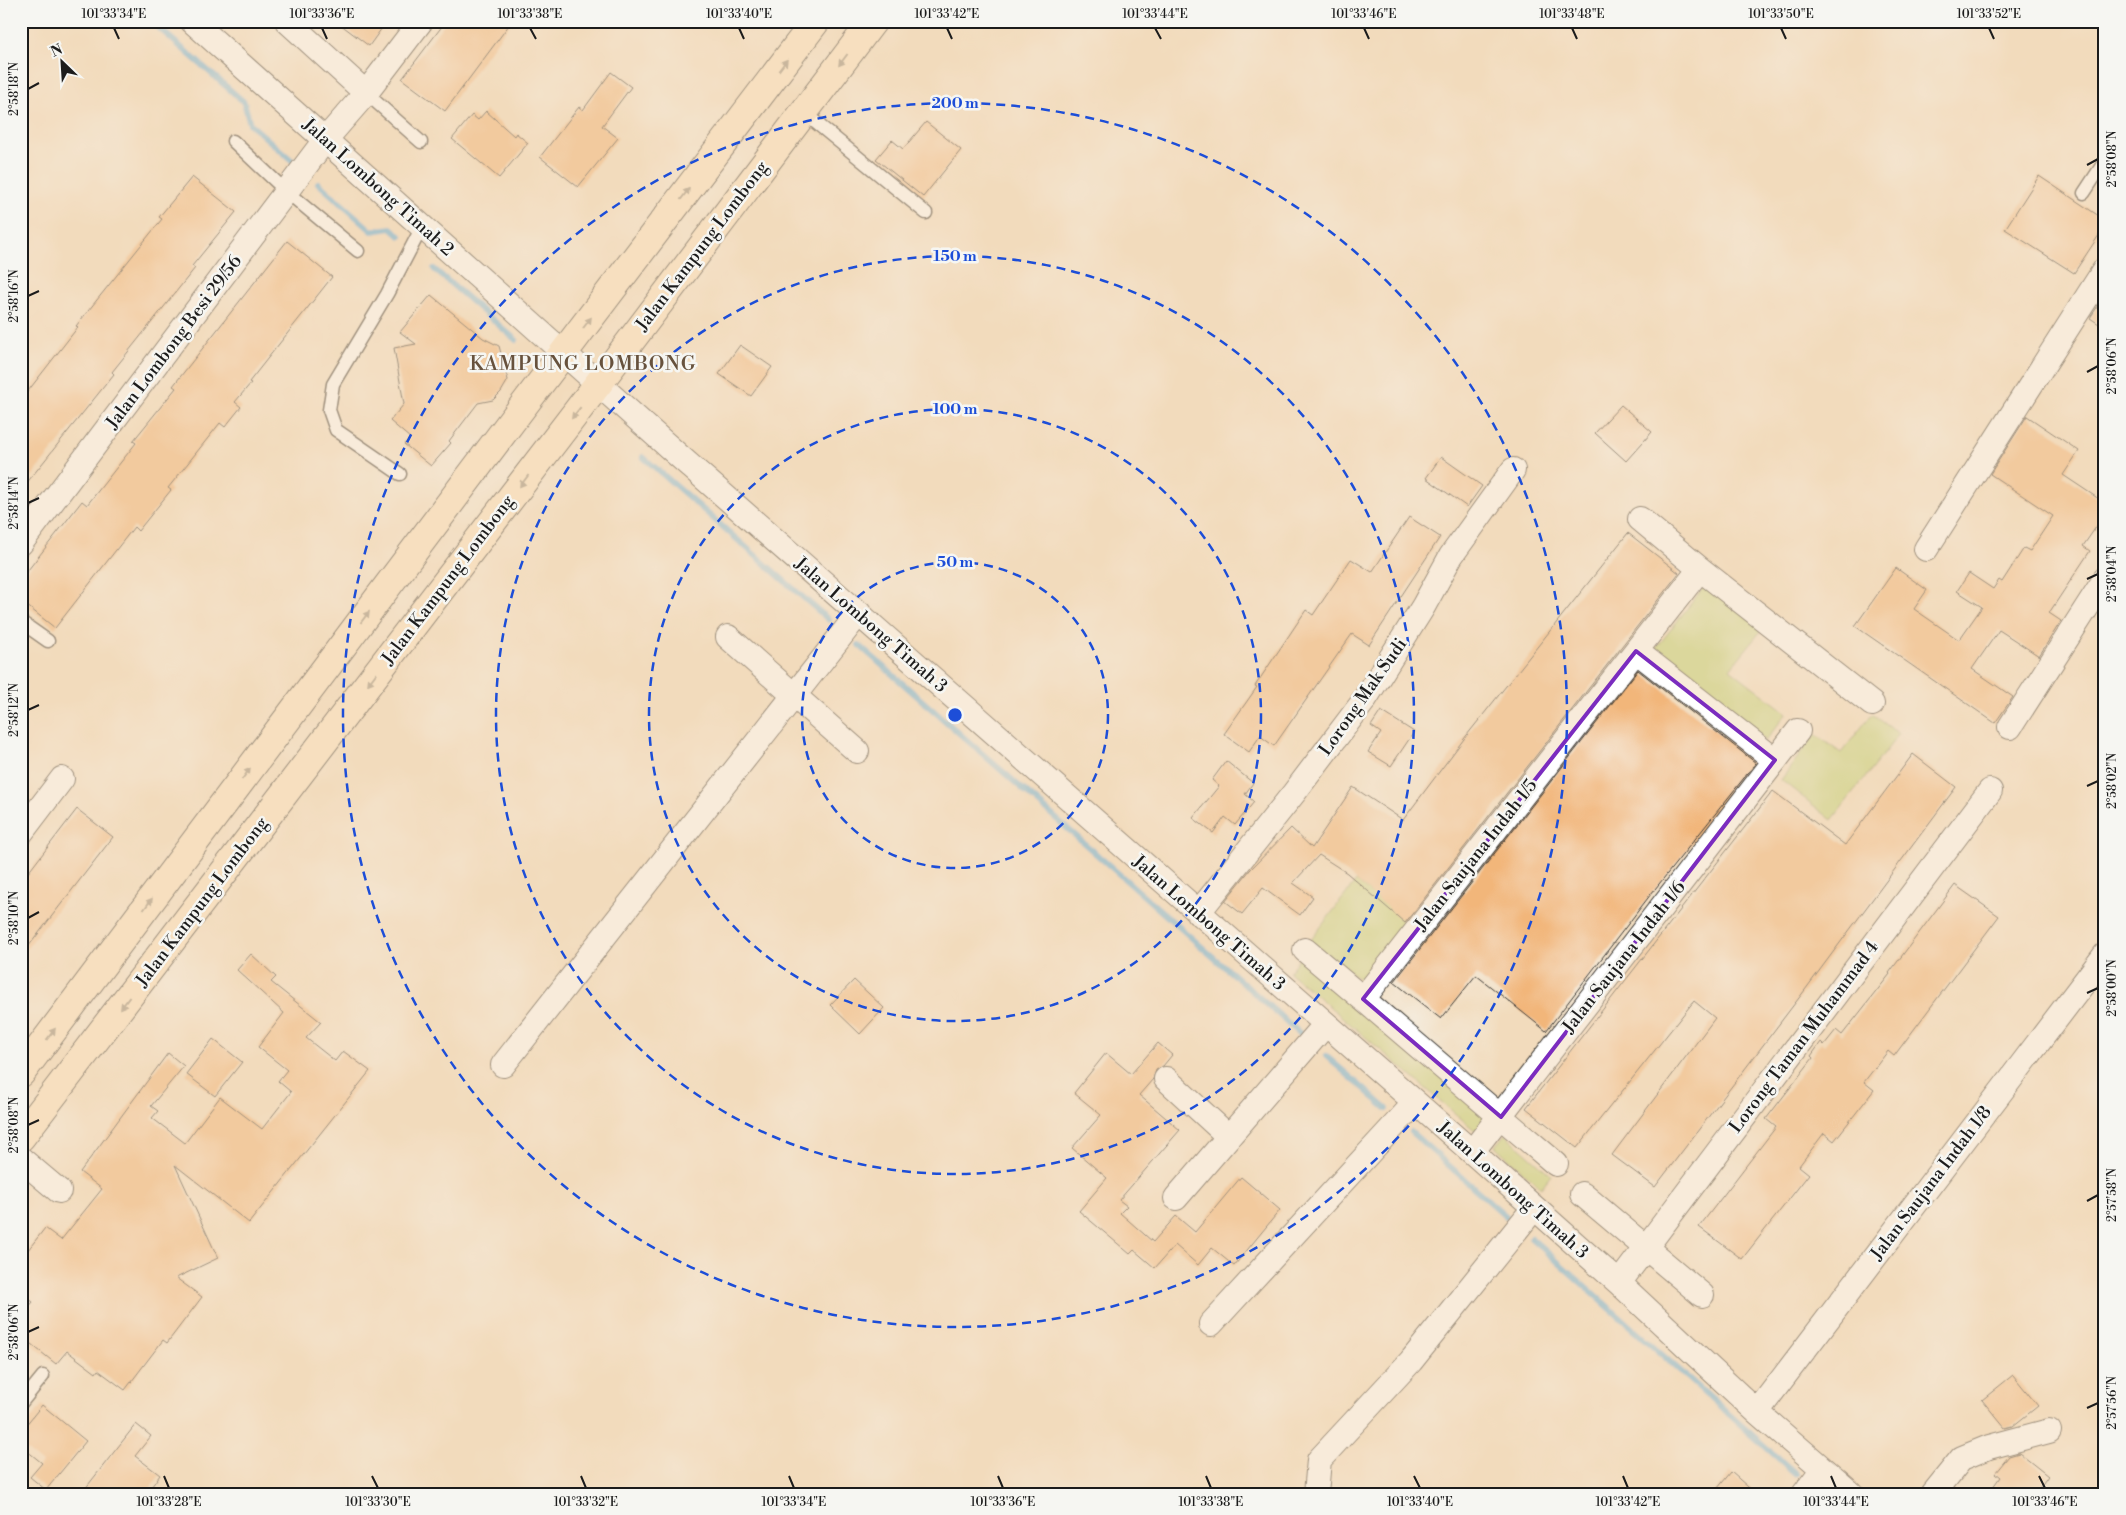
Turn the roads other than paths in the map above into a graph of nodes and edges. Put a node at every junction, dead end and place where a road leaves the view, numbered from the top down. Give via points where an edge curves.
1 (192, 21) edge
2 (287, 21) edge
3 (420, 21) edge
4 (816, 21) edge
5 (873, 21) edge
6 (366, 93) junction
7 (804, 112) junction
8 (326, 140) junction
9 (233, 141) dead end
10 (421, 142) dead end
11 (2105, 161) edge
12 (287, 192) junction
13 (2084, 193) dead end
14 (926, 213) dead end
15 (422, 227) junction
16 (358, 251) dead end
17 (2105, 269) edge
18 (564, 354) junction
19 (598, 384) junction
20 (1513, 470) dead end
21 (400, 474) dead end
22 (1640, 519) dead end
23 (21, 544) edge
24 (1926, 549) dead end
25 (1700, 569) junction
26 (2105, 580) edge
27 (859, 613) junction
28 (21, 622) edge
29 (728, 637) dead end
30 (48, 641) dead end
31 (1636, 651) junction
32 (794, 696) junction
33 (1872, 704) dead end
34 (2010, 727) dead end
35 (1798, 731) dead end
36 (857, 751) dead end
37 (1775, 760) junction
38 (62, 779) dead end
39 (1990, 791) dead end
40 (21, 833) edge
41 (1198, 913) junction
42 (1305, 950) dead end
43 (2105, 955) edge
44 (1363, 999) junction
45 (1325, 1024) junction
46 (504, 1065) dead end
47 (21, 1073) edge
48 (1166, 1079) dead end
49 (1415, 1103) junction
50 (1501, 1117) junction
51 (1228, 1136) junction
52 (21, 1138) edge
53 (1472, 1152) junction
54 (21, 1160) edge
55 (1556, 1164) dead end
56 (59, 1191) dead end
57 (1582, 1194) dead end
58 (1176, 1198) dead end
59 (1534, 1208) junction
60 (1646, 1248) junction
61 (1619, 1283) junction
62 (1702, 1295) dead end
63 (1211, 1324) dead end
64 (43, 1376) dead end
65 (21, 1403) edge
66 (1757, 1412) junction
67 (2049, 1431) dead end
68 (1823, 1469) junction
69 (1316, 1494) edge
70 (1804, 1494) edge
71 (1852, 1494) edge
72 (1934, 1494) edge

1 - 8 street, Jalan Lombong Timah 2
2 - 6 street
3 - 6 street, Jalan Lombong Besi 29/56
18 -> 4 street
5 -> 7 street, Jalan Kampung Lombong
6 - 8 street, Jalan Lombong Besi 29/56
6 - 10 lane
7 - 14 lane
7 - 19 street, Jalan Kampung Lombong
8 - 12 street, Jalan Lombong Besi 29/56
8 - 15 street, Jalan Lombong Timah 2
9 - 12 lane
11 - 13 lane
12 - 16 lane
12 - 23 street, Jalan Lombong Besi 29/56
15 - 18 street, Jalan Lombong Timah 2
15 - 21 lane via 387,294 333,384 329,410 336,430
17 - 24 street
18 - 19 street, Jalan Lombong Timah 3
47 -> 18 street
19 - 27 street, Jalan Lombong Timah 3
19 -> 52 street, Jalan Kampung Lombong
20 - 41 street, Lorong Mak Sudi via 1451,556 1423,608 1363,702
22 - 25 street
25 - 31 street, Jalan Saujana Indah 1/5
25 - 33 street
26 - 34 street
27 - 32 street
27 - 41 street, Jalan Lombong Timah 3
28 - 30 lane
29 - 32 street
31 - 37 street
31 - 44 street, Jalan Saujana Indah 1/5
32 - 36 street
32 - 46 street
35 - 37 street, Jalan Saujana Indah 1/6
37 - 50 street, Jalan Saujana Indah 1/6
38 - 40 street
39 - 60 street, Lorong Taman Muhammad 4
41 - 45 street, Jalan Lombong Timah 3
42 - 44 street
43 - 66 street, Jalan Saujana Indah 1/8
44 - 50 street
45 - 49 street, Jalan Lombong Timah 3
45 - 51 street
48 - 51 street
49 - 53 street, Jalan Lombong Timah 3
49 - 63 street
50 - 53 street, Jalan Saujana Indah 1/6
50 - 55 street
51 - 58 street
53 - 59 street, Jalan Lombong Timah 3
54 - 56 street
57 - 60 street
59 - 61 street, Jalan Lombong Timah 3
59 - 69 street via 1411,1362 1320,1460
60 - 61 street, Lorong Taman Muhammad 4
60 - 62 street
61 - 66 street, Jalan Lombong Timah 3
64 - 65 lane
66 - 68 street, Jalan Lombong Timah 3
67 - 72 street via 1962,1458
68 - 70 street
68 - 71 street, Jalan Lombong Timah 3

